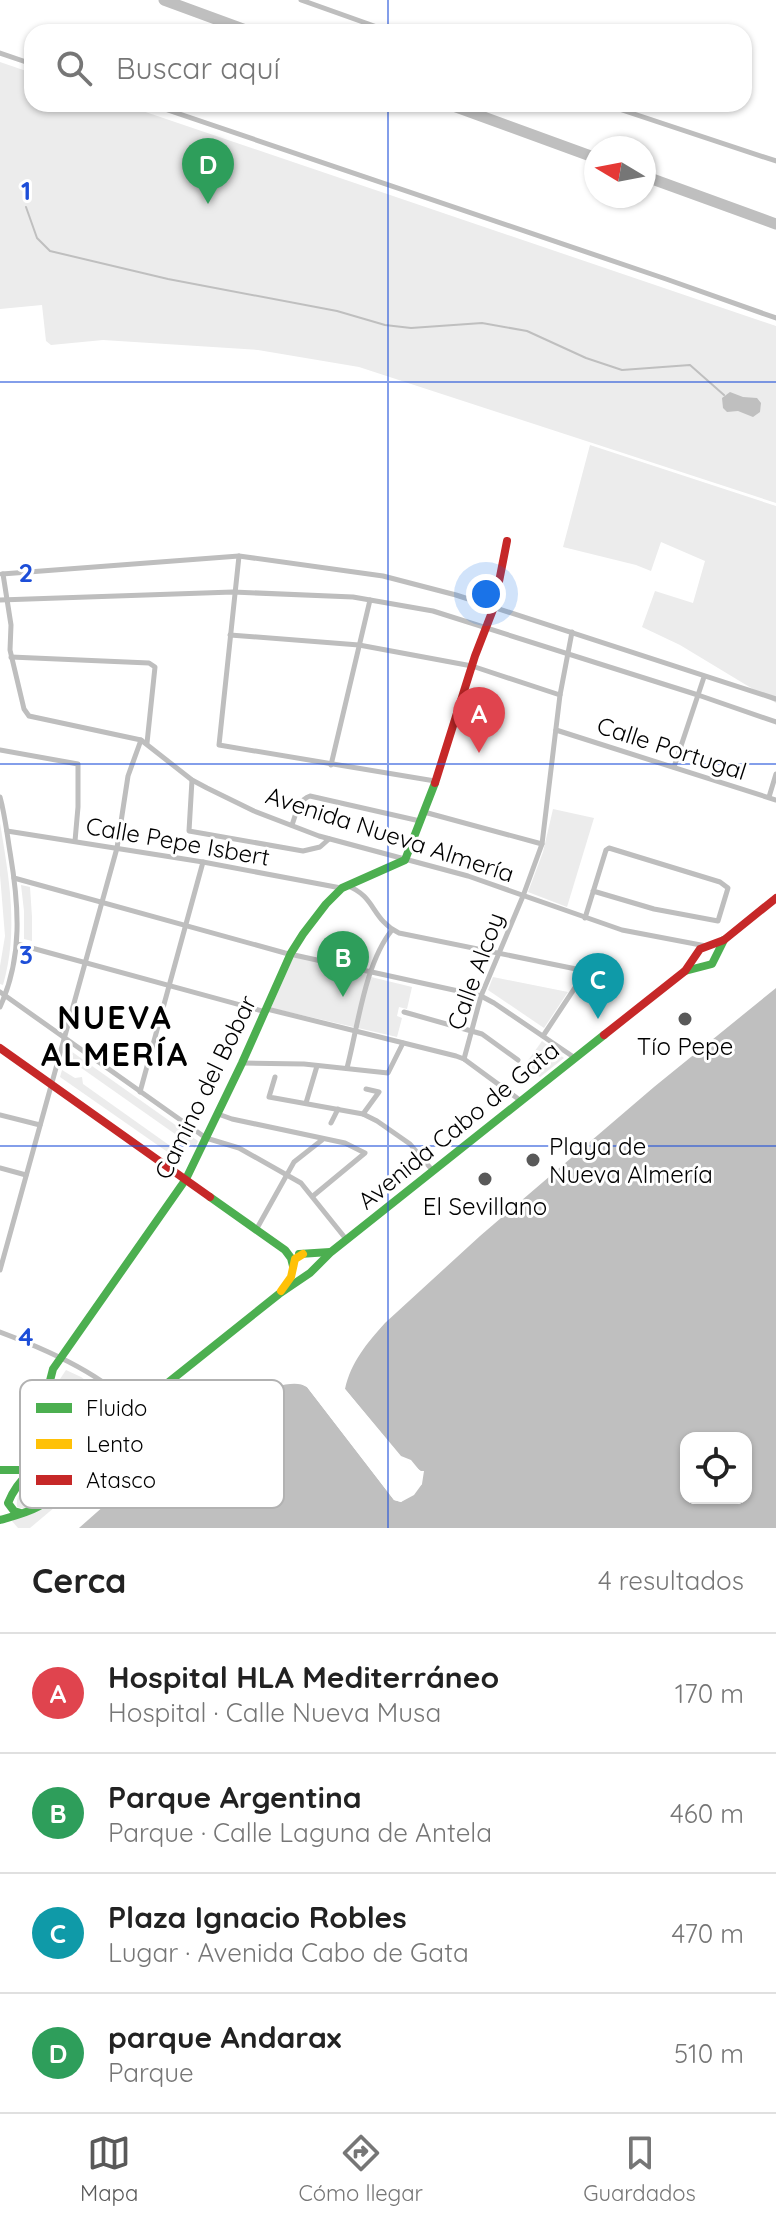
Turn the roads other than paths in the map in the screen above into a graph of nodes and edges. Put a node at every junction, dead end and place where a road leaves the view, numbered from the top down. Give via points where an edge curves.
1 (301, 0) edge
2 (368, 24) edge
3 (0, 53) edge
4 (24, 61) edge
5 (174, 112) edge
6 (628, 112) edge
7 (776, 161) edge
8 (776, 318) edge
9 (507, 541) dead end
10 (239, 556) junction
11 (1, 574) edge
12 (235, 592) junction
13 (3, 600) edge
14 (370, 600) junction
15 (494, 607) junction
16 (485, 627) junction
17 (572, 632) junction
18 (230, 635) junction
19 (359, 645) junction
20 (567, 654) junction
21 (11, 657) junction
22 (472, 666) junction
23 (704, 677) junction
24 (560, 695) junction
25 (698, 695) junction
26 (776, 699) edge
27 (776, 722) edge
28 (556, 730) junction
29 (144, 741) junction
30 (0, 750) edge
31 (331, 765) junction
32 (674, 767) junction
33 (776, 774) edge
34 (192, 780) junction
35 (435, 781) junction
36 (0, 797) edge
37 (769, 797) junction
38 (776, 800) edge
39 (424, 812) junction
40 (420, 821) junction
41 (292, 825) junction
42 (7, 831) junction
43 (329, 839) junction
44 (75, 841) junction
45 (542, 844) junction
46 (117, 848) junction
47 (405, 860) junction
48 (203, 862) junction
49 (14, 878) junction
50 (345, 887) junction
51 (593, 891) junction
52 (523, 896) junction
53 (776, 898) edge
54 (101, 902) junction
55 (585, 918) junction
56 (186, 925) junction
57 (392, 929) junction
58 (17, 944) junction
59 (685, 944) junction
60 (711, 949) junction
61 (291, 953) junction
62 (497, 953) junction
63 (696, 956) junction
64 (86, 961) junction
65 (702, 968) junction
66 (371, 971) junction
67 (685, 971) junction
68 (170, 984) junction
69 (2, 994) edge
70 (481, 996) junction
71 (0, 1007) edge
72 (266, 1011) junction
73 (404, 1012) dead end
74 (357, 1030) junction
75 (472, 1030) junction
76 (543, 1036) junction
77 (65, 1038) junction
78 (403, 1043) junction
79 (0, 1048) edge
80 (575, 1058) junction
81 (464, 1059) junction
82 (518, 1060) dead end
83 (242, 1063) junction
84 (317, 1066) junction
85 (347, 1068) junction
86 (275, 1077) dead end
87 (52, 1084) junction
88 (366, 1089) dead end
89 (140, 1092) junction
90 (521, 1101) junction
91 (306, 1103) junction
92 (338, 1109) junction
93 (218, 1114) junction
94 (363, 1114) junction
95 (0, 1115) edge
96 (331, 1123) dead end
97 (40, 1125) junction
98 (206, 1138) junction
99 (323, 1140) junction
100 (0, 1168) edge
101 (433, 1171) junction
102 (26, 1175) junction
103 (286, 1175) junction
104 (186, 1179) junction
105 (313, 1196) junction
106 (256, 1230) junction
107 (346, 1239) junction
108 (286, 1251) junction
109 (331, 1252) junction
110 (315, 1253) junction
111 (303, 1254) junction
112 (318, 1264) junction
113 (293, 1269) junction
114 (0, 1270) edge
115 (304, 1276) junction
116 (279, 1294) junction
117 (0, 1332) edge
118 (60, 1358) junction
119 (48, 1380) edge
120 (95, 1380) edge
121 (171, 1380) edge
122 (20, 1468) edge
123 (0, 1470) edge
124 (20, 1482) edge
125 (0, 1495) edge
126 (8, 1504) junction
127 (36, 1508) edge
128 (0, 1513) edge
129 (21, 1513) junction
130 (0, 1520) edge

1 - 2 street
3 - 4 street
5 - 8 street
6 - 7 street
9 - 15 main road
10 - 11 street
10 - 12 street
10 - 15 street via 383,576
11 - 13 street, Avenida Nueva Almería
12 - 13 street
12 - 14 street
12 - 18 street
13 - 21 street, Avenida Nueva Almería via 11,625
14 - 16 street
14 - 19 street
15 - 16 main road
15 - 17 street
16 - 20 street
16 - 22 main road
17 - 20 street, Calle Alcoy
17 - 23 street
18 - 19 street
18 - 31 street via 219,745
19 - 22 street
19 - 31 street
20 - 24 street, Calle Alcoy
20 - 25 street
21 - 29 street, Avenida Nueva Almería via 29,716
21 - 29 street via 149,663 155,667
22 - 24 street
22 - 35 main road
23 - 25 street
23 - 26 street
24 - 28 street, Calle Alcoy
25 - 27 street
25 - 32 street
28 - 32 street, Calle Portugal
28 - 45 street, Calle Alcoy
29 - 34 street, Avenida Nueva Almería
29 - 46 street via 128,776
30 - 44 street via 78,764
31 - 35 street
32 - 37 street, Calle Portugal
33 - 37 street
34 - 41 street, Avenida Nueva Almería
34 - 43 street via 189,831 303,851
35 - 39 main road
36 - 42 street
37 - 38 street, Calle Portugal
39 - 40 main road
39 - 45 street
40 - 41 street via 310,796 300,804
40 - 47 main road
41 - 43 street, Avenida Nueva Almería
42 - 44 street, Calle Pepe Isbert
42 - 49 street
43 - 47 street, Avenida Nueva Almería
44 - 46 street, Calle Pepe Isbert
45 - 52 street, Calle Alcoy
46 - 48 street, Calle Pepe Isbert
46 - 54 street
47 - 50 main road, Camino del Bobar
47 - 52 street, Avenida Nueva Almería
48 - 50 street, Calle Pepe Isbert
48 - 56 street
49 - 54 street
49 - 58 street
50 - 57 street via 363,893
50 - 61 main road, Camino del Bobar
51 - 51 street via 718,921 728,888 609,848
51 - 55 street
52 - 55 street, Avenida Nueva Almería
52 - 62 street, Calle Alcoy
53 - 60 main road
54 - 56 street
54 - 64 street
55 - 59 street, Avenida Nueva Almería
56 - 61 street
56 - 68 street
57 - 62 street
57 - 66 street
58 - 64 street
58 - 69 street
59 - 60 street, Avenida Nueva Almería
59 - 63 street, Avenida Nueva Almería
60 - 63 main road via 700,949
60 - 65 main road via 716,958
61 - 66 street
61 - 72 main road, Camino del Bobar
62 - 70 street, Calle Alcoy
62 - 76 street via 586,971
63 - 65 main road
63 - 67 main road, Avenida Cabo de Gata
64 - 68 street
64 - 77 street
65 - 67 main road, Avenida Cabo de Gata
66 - 70 street
66 - 74 street
67 - 80 main road, Avenida Cabo de Gata
68 - 72 street
68 - 89 street
69 - 71 street
69 - 77 street
70 - 75 street, Calle Alcoy
70 - 76 street
72 - 74 street
72 - 83 main road, Camino del Bobar
73 - 75 street
74 - 78 street
74 - 85 street
75 - 81 street, Calle Alcoy
75 - 82 street
76 - 80 street
77 - 87 street
77 - 89 street
78 - 81 street
78 - 85 street via 388,1073
79 - 87 main road
80 - 90 main road, Avenida Cabo de Gata
81 - 90 street
83 - 84 street
83 - 93 main road, Camino del Bobar
84 - 85 street
84 - 91 street
86 - 91 street via 269,1097
87 - 97 street
87 - 104 main road
88 - 94 street via 379,1092
89 - 98 street
90 - 101 main road, Avenida Cabo de Gata
91 - 92 street
92 - 94 street
92 - 96 street
93 - 98 main road, Camino del Bobar
93 - 99 street
94 - 101 street via 410,1144
95 - 97 street
97 - 102 street
98 - 103 street via 239,1148
98 - 104 main road, Camino del Bobar
99 - 103 street
99 - 105 street via 365,1153
100 - 102 street
101 - 107 main road, Avenida Cabo de Gata
102 - 114 street
103 - 105 street
103 - 106 street
104 - 106 main road
104 - 118 main road, Camino del Bobar
105 - 107 street
106 - 108 main road
107 - 109 main road, Avenida Cabo de Gata
108 - 111 main road
108 - 113 main road
109 - 110 main road
109 - 112 main road, Avenida Cabo de Gata
110 - 111 main road
110 - 112 main road
111 - 113 main road
112 - 115 main road, Avenida Cabo de Gata
113 - 115 main road via 295,1276
113 - 116 main road, Avenida Cabo de Gata
115 - 116 main road, Avenida Cabo de Gata
116 - 121 main road, Avenida Cabo de Gata
117 - 118 street
118 - 119 main road, Camino del Bobar
118 - 120 street
122 - 123 main road
124 - 126 main road
125 - 126 main road
126 - 128 main road
126 - 129 main road
127 - 129 main road, Avenida Cabo de Gata
129 - 130 main road

